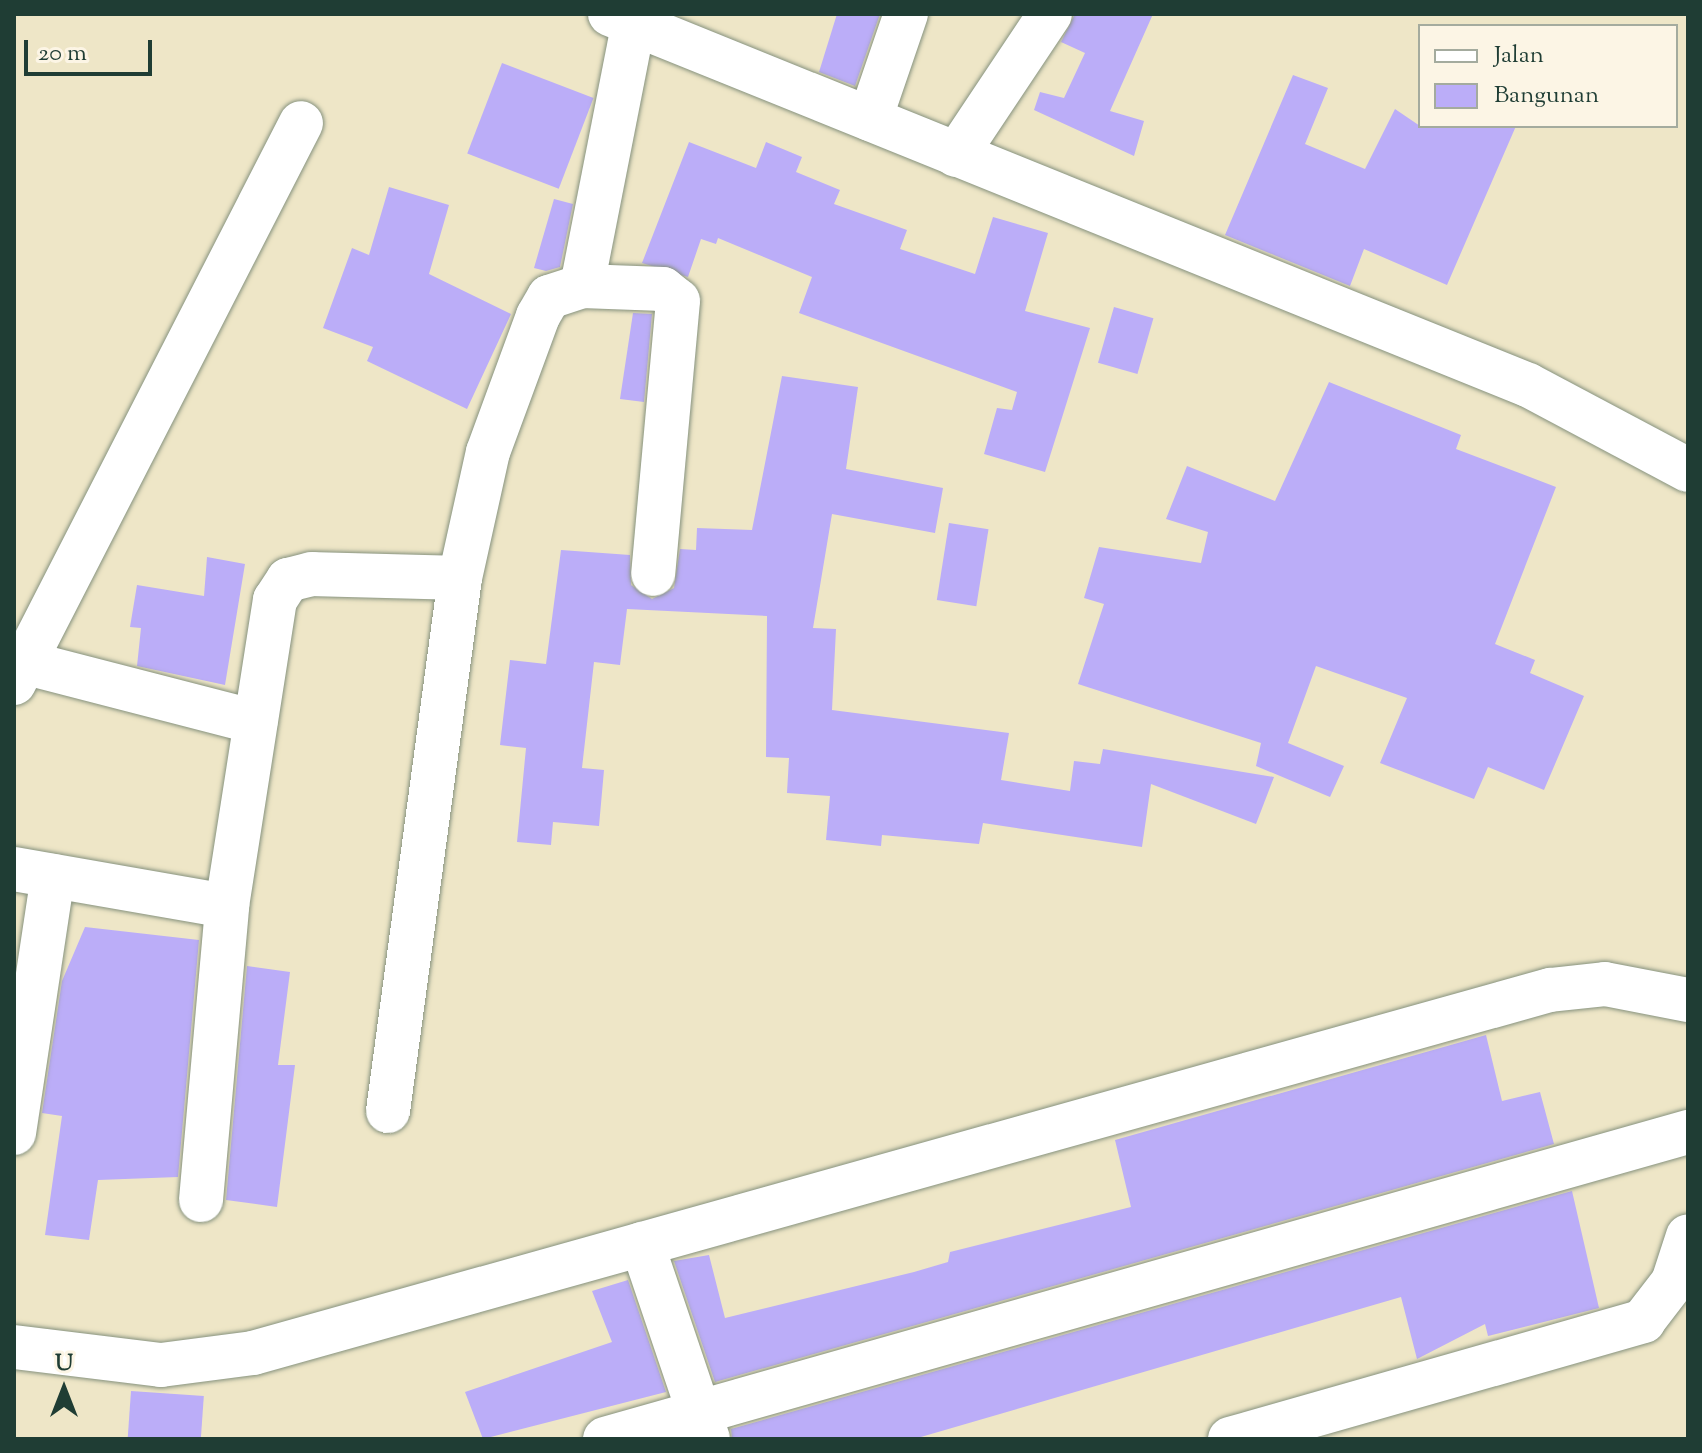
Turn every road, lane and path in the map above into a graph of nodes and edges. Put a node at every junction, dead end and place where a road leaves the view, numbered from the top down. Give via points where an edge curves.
1 (906, 14) edge
2 (1050, 14) edge
3 (622, 18) edge
4 (870, 119) junction
5 (301, 123) dead end
6 (956, 155) junction
7 (582, 286) junction
8 (1688, 470) edge
9 (653, 574) dead end
10 (460, 578) junction
11 (21, 673) edge
12 (255, 722) junction
13 (33, 872) edge
14 (227, 906) junction
15 (1688, 1000) edge
16 (388, 1111) dead end
17 (1688, 1132) edge
18 (14, 1133) edge
19 (201, 1200) dead end
20 (1688, 1236) edge
21 (642, 1244) junction
22 (14, 1347) edge
23 (703, 1426) edge
24 (1322, 1426) edge
25 (605, 1439) edge
26 (1230, 1439) edge

1 - 4 street
2 - 6 street
3 - 4 street
3 - 7 street
4 - 6 street
5 - 11 street
6 - 8 street via 1528,385
7 - 9 street via 663,289 678,301
7 - 10 street via 549,297 538,316 488,452
10 - 12 street via 312,574 288,580 275,600
10 - 16 street
11 - 12 street
12 - 14 street
13 - 14 street
13 - 18 street
14 - 19 street
15 - 21 street via 1605,984 1550,990
17 - 23 street
20 - 24 street via 1662,1303 1643,1321
21 - 22 street via 214,1361 161,1365
21 - 23 street
23 - 25 street
24 - 26 street

